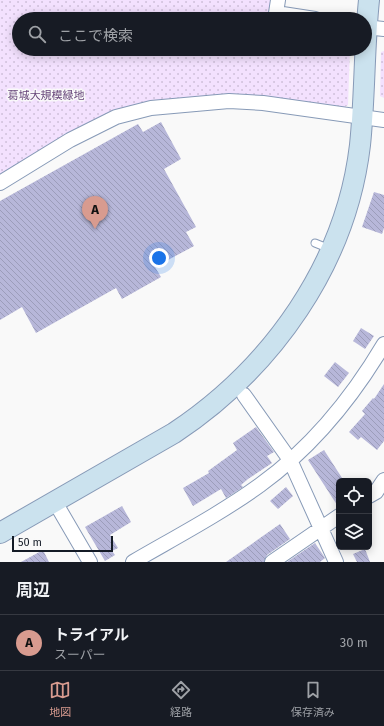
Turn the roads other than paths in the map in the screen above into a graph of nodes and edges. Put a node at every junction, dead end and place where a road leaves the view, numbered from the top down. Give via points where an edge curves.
1 (278, 0) edge
2 (369, 0) edge
3 (276, 12) edge
4 (370, 12) edge
5 (369, 56) edge
6 (362, 117) junction
7 (384, 120) edge
8 (0, 183) edge
9 (384, 344) edge
10 (244, 395) dead end
11 (290, 460) junction
12 (384, 480) edge
13 (372, 494) edge
14 (56, 502) junction
15 (336, 518) edge
16 (320, 528) junction
17 (0, 533) edge
18 (90, 562) edge
19 (133, 562) edge
20 (272, 562) edge
21 (336, 562) edge

1 - 3 street
2 - 4 street
5 - 6 street
6 - 7 street
6 - 8 street via 236,101 151,108 116,117 70,140
6 - 14 street via 355,170 341,223 323,246 313,286 263,358 212,406 174,433
9 - 11 street via 329,422
10 - 11 street
11 - 16 street
11 - 19 street via 226,508
12 - 13 street
14 - 17 street
14 - 18 street
15 - 16 street
16 - 20 street
16 - 21 street

